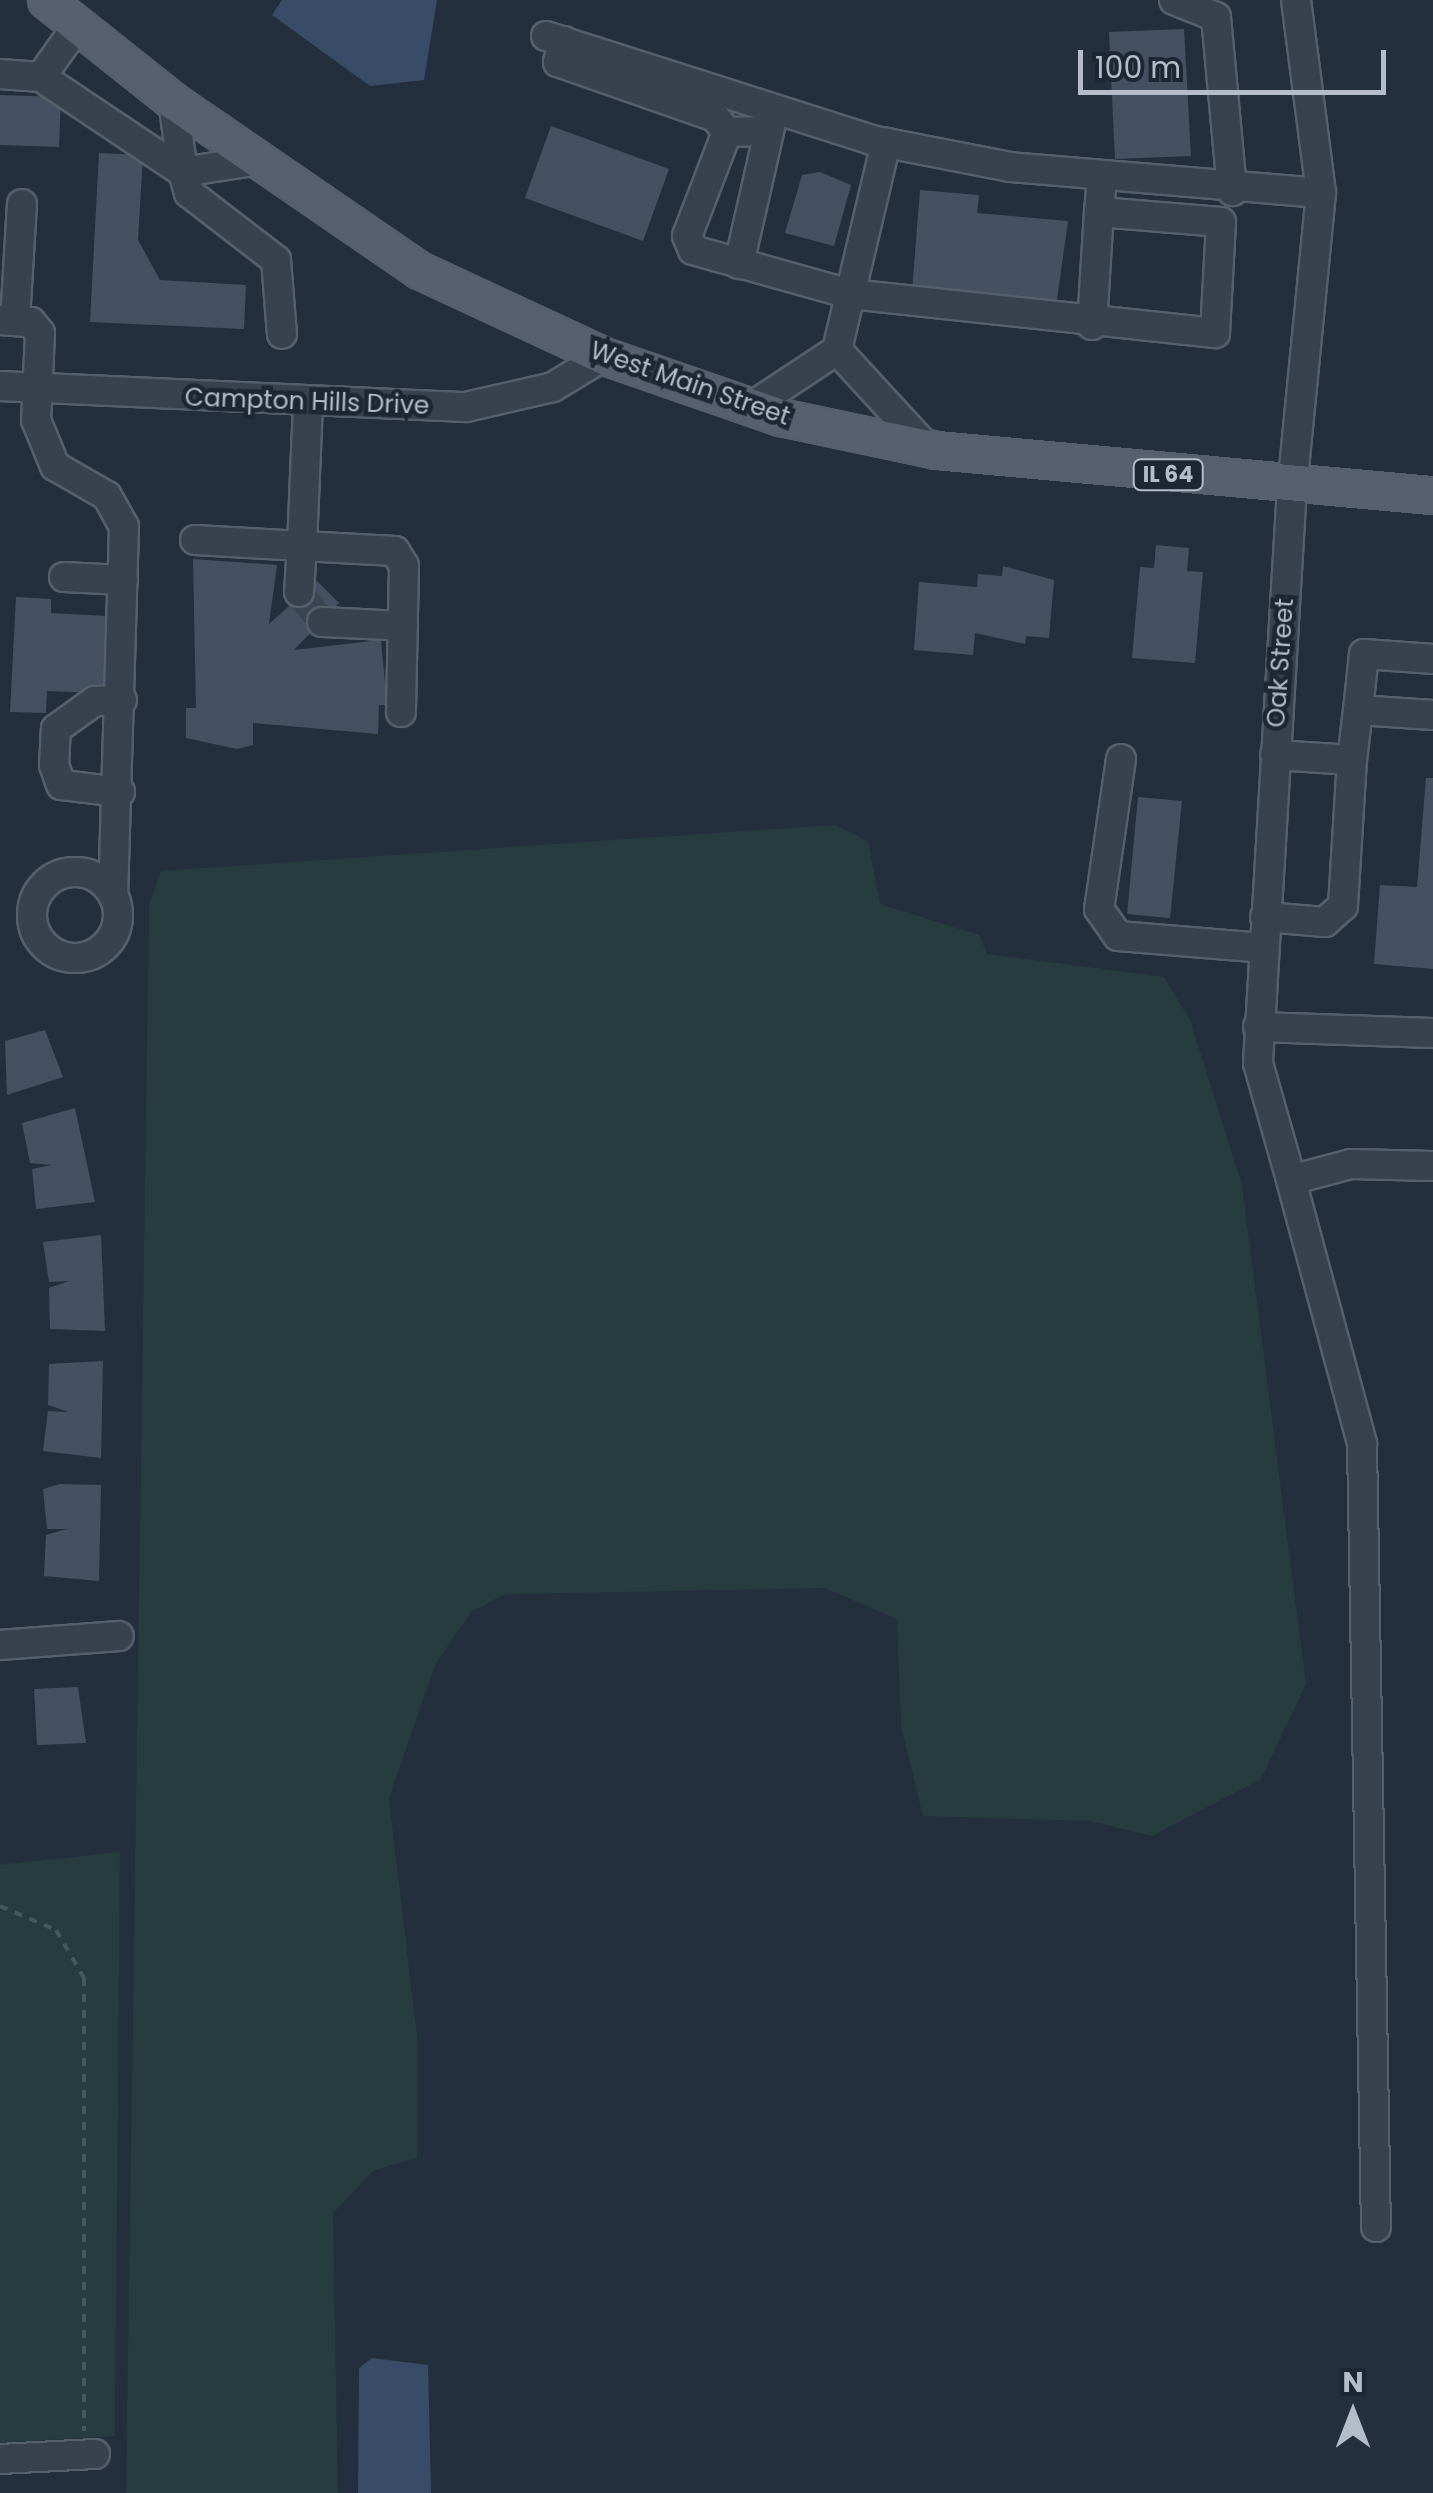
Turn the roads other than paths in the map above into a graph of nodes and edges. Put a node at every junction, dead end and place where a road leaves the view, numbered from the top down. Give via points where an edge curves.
1 (46, 0) edge
2 (1174, 0) edge
3 (1296, 0) edge
4 (78, 25) junction
5 (0, 74) edge
6 (42, 77) junction
7 (173, 101) junction
8 (771, 120) junction
9 (727, 132) junction
10 (886, 143) junction
11 (260, 160) junction
12 (183, 172) junction
13 (1102, 178) junction
14 (1232, 191) junction
15 (1321, 193) junction
16 (22, 204) dead end
17 (1099, 212) junction
18 (738, 264) junction
19 (850, 294) junction
20 (8, 320) edge
21 (1092, 324) junction
22 (282, 334) dead end
23 (837, 350) junction
24 (604, 356) junction
25 (0, 386) edge
26 (36, 388) junction
27 (308, 402) junction
28 (751, 407) junction
29 (927, 448) junction
30 (1292, 487) junction
31 (1433, 495) edge
32 (195, 540) dead end
33 (302, 546) junction
34 (64, 577) dead end
35 (123, 580) junction
36 (299, 592) tunnel mouth
37 (322, 622) dead end
38 (402, 626) junction
39 (1433, 658) edge
40 (122, 700) junction
41 (1358, 710) junction
42 (400, 712) dead end
43 (1433, 715) edge
44 (1275, 755) junction
45 (1121, 759) dead end
46 (1352, 760) junction
47 (120, 792) junction
48 (114, 894) dead end
49 (1265, 918) junction
50 (1263, 948) junction
51 (1258, 1027) junction
52 (1433, 1034) edge
53 (1433, 1166) edge
54 (1291, 1180) junction
55 (0, 1616) edge
56 (118, 1636) dead end
57 (3, 1644) edge
58 (1376, 2226) dead end
59 (89, 2454) road end
60 (0, 2458) edge

1 - 4 main road, West Main Street / IL 64
2 - 14 street via 1216,18
3 - 15 street, Oak Street
4 - 6 street
4 - 7 main road, West Main Street / IL 64
5 - 6 street
6 - 12 street
7 - 11 main road, West Main Street / IL 64
7 - 12 street
8 - 9 street
8 - 9 street via 556,46 715,117
8 - 10 street
8 - 18 street
9 - 18 street via 687,236 692,250
10 - 13 street
10 - 19 street
11 - 12 street
11 - 24 main road, West Main Street / IL 64 via 420,270
12 - 22 street via 189,193 276,260
13 - 14 street
13 - 17 street
14 - 15 street
15 - 30 street, Oak Street
16 - 20 street
17 - 21 street
17 - 21 street via 1225,228 1215,333
18 - 19 street
19 - 21 street
19 - 23 street
20 - 26 street via 40,333
23 - 28 street
23 - 29 street
24 - 27 street, Campton Hills Drive via 554,387 466,407
24 - 28 main road, West Main Street / IL 64
25 - 26 street, Campton Hills Drive
26 - 27 street, Campton Hills Drive
26 - 35 street via 40,439 55,466 117,507
27 - 33 street
28 - 29 main road, West Main Street / IL 64
29 - 30 main road, West Main Street / IL 64
30 - 31 main road, West Main Street / IL 64
30 - 44 street, Oak Street
32 - 33 street
33 - 36 street
33 - 38 street via 395,551 404,566
34 - 35 street
35 - 40 street
37 - 38 street
38 - 42 street
39 - 41 street via 1364,654
40 - 47 street
40 - 47 street via 95,701 56,729 54,765 61,784
41 - 43 street
41 - 46 street
44 - 46 street
44 - 49 street, Oak Street
45 - 50 street via 1109,791 1099,908 1118,936
46 - 49 street via 1343,906 1325,922
47 - 48 street
49 - 50 street, Oak Street
50 - 51 street, Oak Street
51 - 52 street
51 - 54 street, Oak Street via 1264,1093
53 - 54 street via 1351,1164
54 - 58 street, Oak Street via 1362,1444
55 - 57 street
56 - 57 street
59 - 60 street

